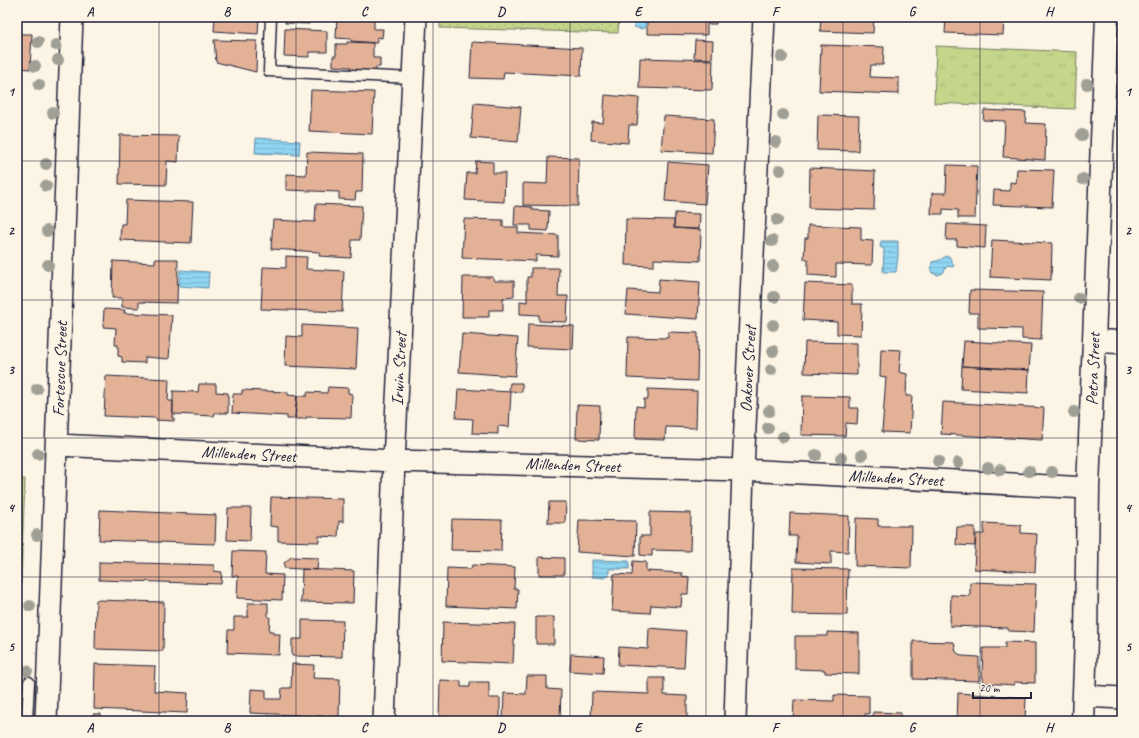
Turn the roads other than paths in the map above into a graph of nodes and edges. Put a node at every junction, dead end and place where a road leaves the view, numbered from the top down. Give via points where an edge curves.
1 (72, 17) edge
2 (271, 17) edge
3 (416, 17) edge
4 (764, 17) edge
5 (1107, 17) edge
6 (413, 78) junction
7 (1114, 79) edge
8 (1094, 341) junction
9 (1122, 342) edge
10 (57, 445) junction
11 (394, 461) junction
12 (744, 470) junction
13 (1088, 488) junction
14 (28, 682) dead end
15 (1084, 696) junction
16 (1122, 698) edge
17 (26, 721) edge
18 (46, 721) edge
19 (384, 721) edge
20 (735, 721) edge
21 (1083, 721) edge

1 - 10 street, Fortescue Street
2 - 6 lane via 269,71
3 - 6 street, Irwin Street
4 - 12 street, Oakover Street
5 - 7 street, Petra Street
6 - 11 street, Irwin Street
7 - 8 street, Petra Street
8 - 9 street
8 - 13 street, Petra Street
10 - 11 street, Millenden Street
10 - 18 street, Fortescue Street
11 - 12 street, Millenden Street
11 - 19 street, Irwin Street
12 - 13 street, Millenden Street
12 - 20 street, Oakover Street
13 - 15 street, Petra Street
14 - 17 lane
15 - 16 street
15 - 21 street, Petra Street

